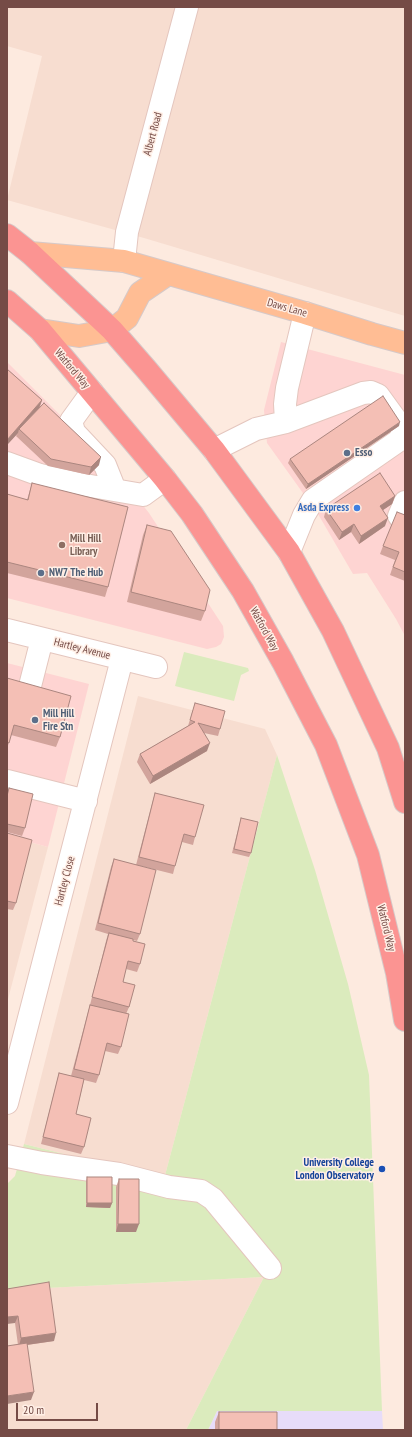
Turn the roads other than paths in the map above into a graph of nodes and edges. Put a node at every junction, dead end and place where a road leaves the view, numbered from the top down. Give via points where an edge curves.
1 (187, 7) edge
2 (7, 235) edge
3 (30, 253) junction
4 (124, 261) junction
5 (168, 274) junction
6 (7, 300) edge
7 (305, 313) junction
8 (40, 330) junction
9 (112, 330) junction
10 (405, 343) edge
11 (92, 392) junction
12 (286, 422) junction
13 (214, 450) junction
14 (7, 463) edge
15 (165, 479) junction
16 (115, 490) junction
17 (289, 552) junction
18 (7, 630) edge
19 (42, 639) junction
20 (122, 659) junction
21 (156, 668) dead end
22 (29, 690) edge
23 (7, 781) edge
24 (86, 801) junction
25 (405, 802) edge
26 (405, 1020) edge
27 (7, 1103) edge
28 (7, 1156) edge
29 (270, 1268) dead end

1 - 4 street, Albert Road via 127,232
2 - 3 highway
3 - 4 main road, Daws Lane
3 - 9 highway
4 - 5 main road, Daws Lane
5 - 7 main road, Daws Lane
5 - 9 main road via 140,293 128,318
6 - 8 highway, Watford Way
7 - 10 main road, Daws Lane
7 - 12 street via 287,388
8 - 9 main road via 79,336
8 - 11 highway, Watford Way
9 - 13 highway
11 - 15 highway, Watford Way
11 - 16 street via 71,421 74,432 105,465
12 - 13 street via 256,429
12 - 17 street via 371,392 378,395 400,424 402,431 401,439 313,500
13 - 17 highway
14 - 16 street via 79,484
15 - 16 street via 143,495
15 - 26 highway, Watford Way via 192,514 242,591 326,745 368,855 397,973
17 - 25 highway via 333,631 388,748
18 - 19 street, Hartley Avenue
19 - 20 street, Hartley Avenue
19 - 22 street
20 - 21 street, Hartley Avenue
20 - 24 street, Hartley Close
23 - 24 street
24 - 27 street, Hartley Close
28 - 29 street via 119,1174 169,1187 201,1191 213,1199

